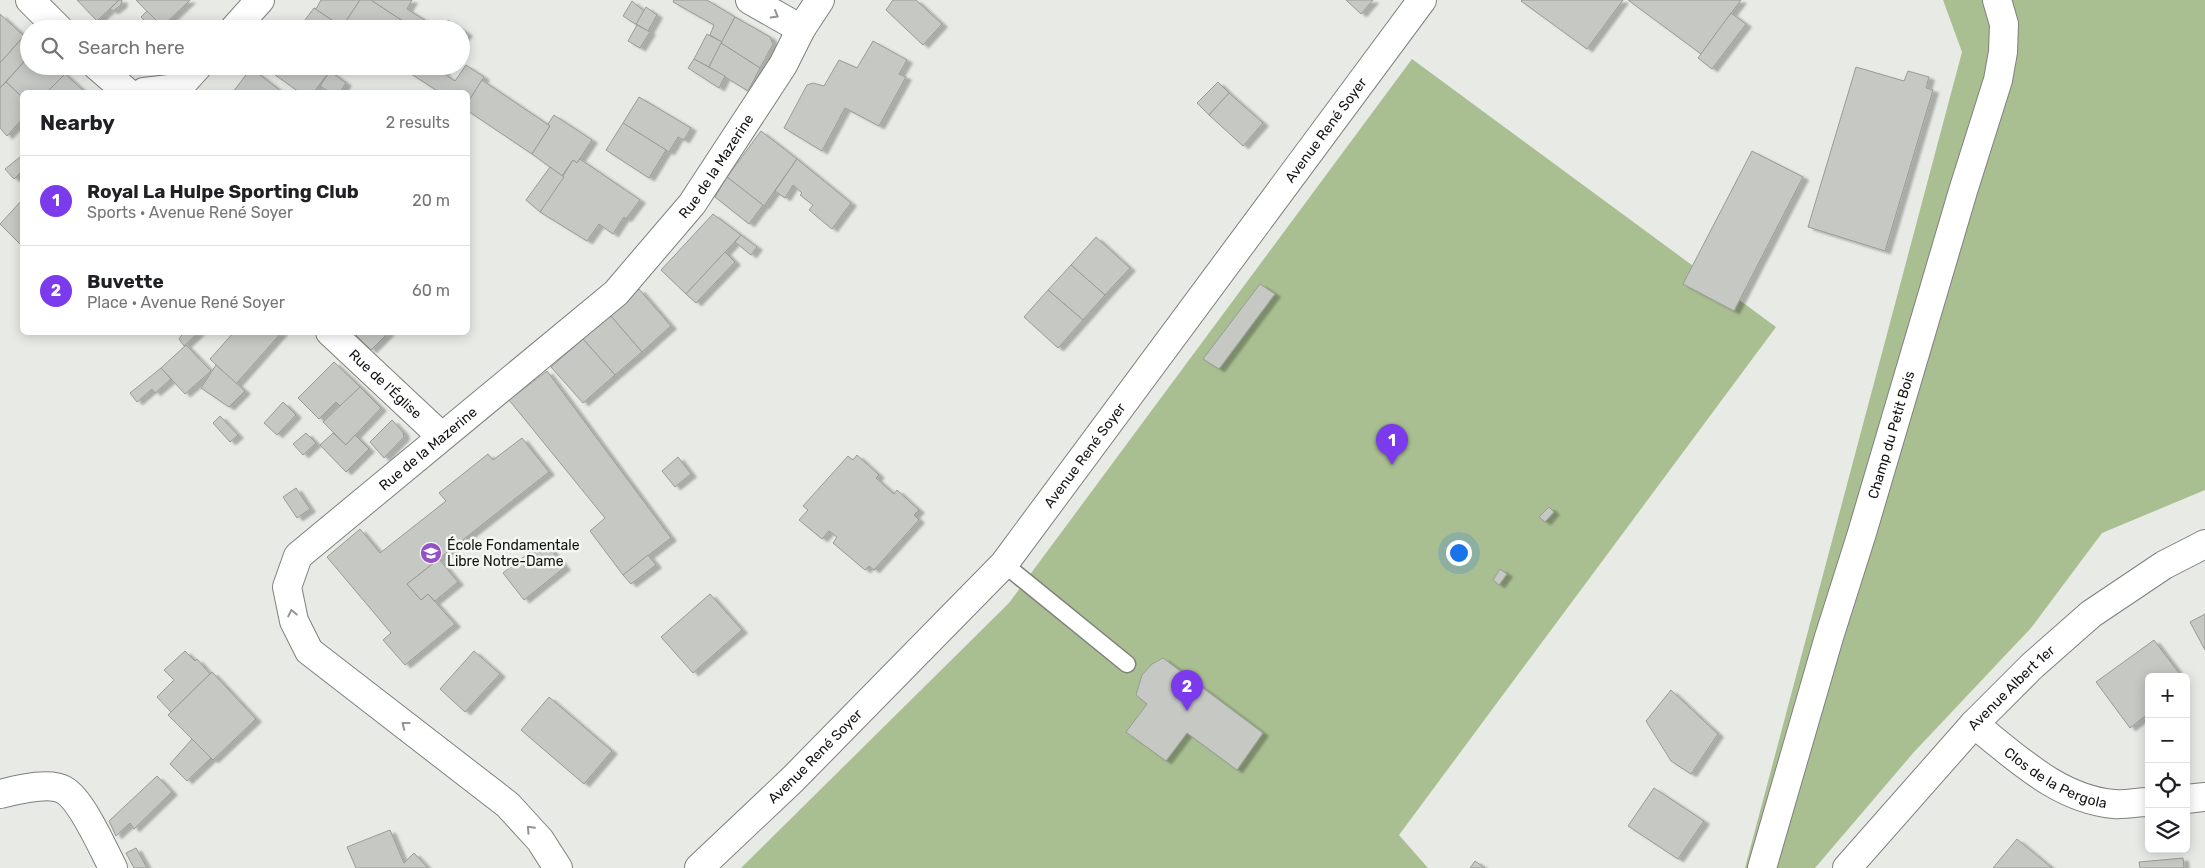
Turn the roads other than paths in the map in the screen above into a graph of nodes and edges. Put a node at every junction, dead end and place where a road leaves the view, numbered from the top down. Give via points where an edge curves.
1 (30, 0) edge
2 (260, 0) edge
3 (750, 0) edge
4 (820, 0) edge
5 (1422, 0) edge
6 (1997, 0) edge
7 (50, 20) edge
8 (242, 20) edge
9 (801, 29) junction
10 (107, 75) edge
11 (190, 75) edge
12 (125, 90) edge
13 (161, 90) edge
14 (333, 335) edge
15 (441, 436) junction
16 (2205, 544) edge
17 (1004, 564) junction
18 (1127, 664) dead end
19 (1974, 724) junction
20 (0, 794) edge
21 (2205, 797) edge
22 (2190, 799) edge
23 (2145, 802) edge
24 (113, 868) edge
25 (558, 868) edge
26 (699, 868) edge
27 (1762, 868) edge
28 (1847, 868) edge

1 - 7 street
2 - 8 street
3 -> 9 street
4 - 9 street, Rue de la Mazerine
5 - 17 street, Avenue René Soyer
6 - 27 street, Champ du Petit Bois via 2004,24 1998,80
9 - 15 street, Rue de la Mazerine via 783,65 692,204 616,292
10 - 12 street
11 - 13 street via 178,88
14 - 15 street, Rue de l'Église
25 -> 15 street, Rue de la Mazerine via 540,840 508,805 310,652 294,621 287,587 298,556
16 - 19 street, Avenue Albert 1er via 2164,565 2091,614 2032,666
17 - 18 lane
17 - 26 street, Avenue René Soyer via 792,779
19 - 23 street, Clos de la Pergola via 2034,772 2072,794 2114,804
19 - 28 street, Avenue Albert 1er
20 - 24 street via 39,786 64,790 81,808
21 - 22 street

